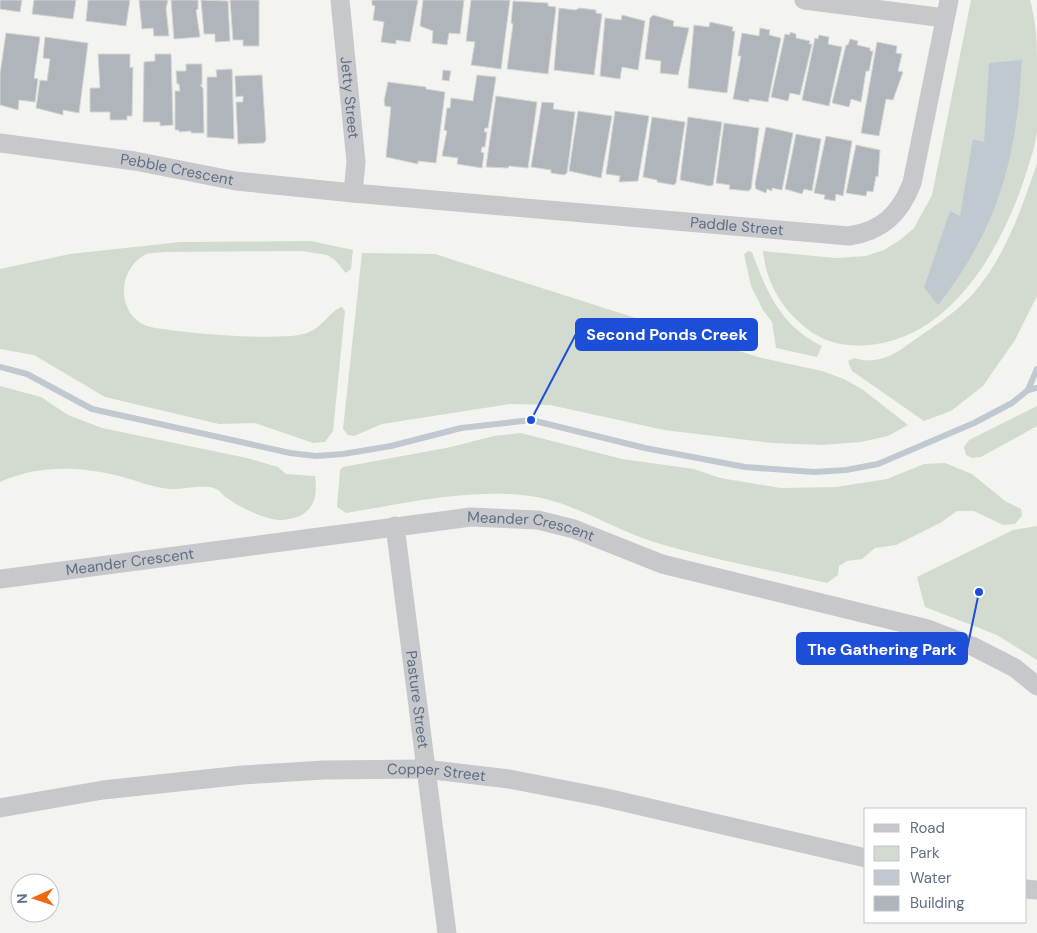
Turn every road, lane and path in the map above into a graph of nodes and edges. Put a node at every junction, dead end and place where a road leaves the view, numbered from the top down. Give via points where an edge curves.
1 (340, 0) edge
2 (804, 0) edge
3 (948, 0) edge
4 (945, 18) junction
5 (0, 143) edge
6 (353, 193) junction
7 (395, 526) junction
8 (0, 579) edge
9 (1037, 686) edge
10 (425, 769) junction
11 (0, 808) edge
12 (864, 858) edge
13 (446, 933) edge

1 - 6 street, Jetty Street via 356,162
2 - 4 street
3 - 4 street, Paddle Street
4 - 6 street, Paddle Street via 912,183 900,209 878,228 864,234 834,236
5 - 6 street, Pebble Crescent via 135,161 236,181
7 - 8 street, Meander Crescent
7 - 9 street, Meander Crescent via 471,517 538,520 574,529 662,564 928,629 1015,668
7 - 10 street, Pasture Street
10 - 11 street, Copper Street via 243,775 103,790
10 - 12 street, Copper Street via 508,779 592,795
10 - 13 street, Pasture Street

